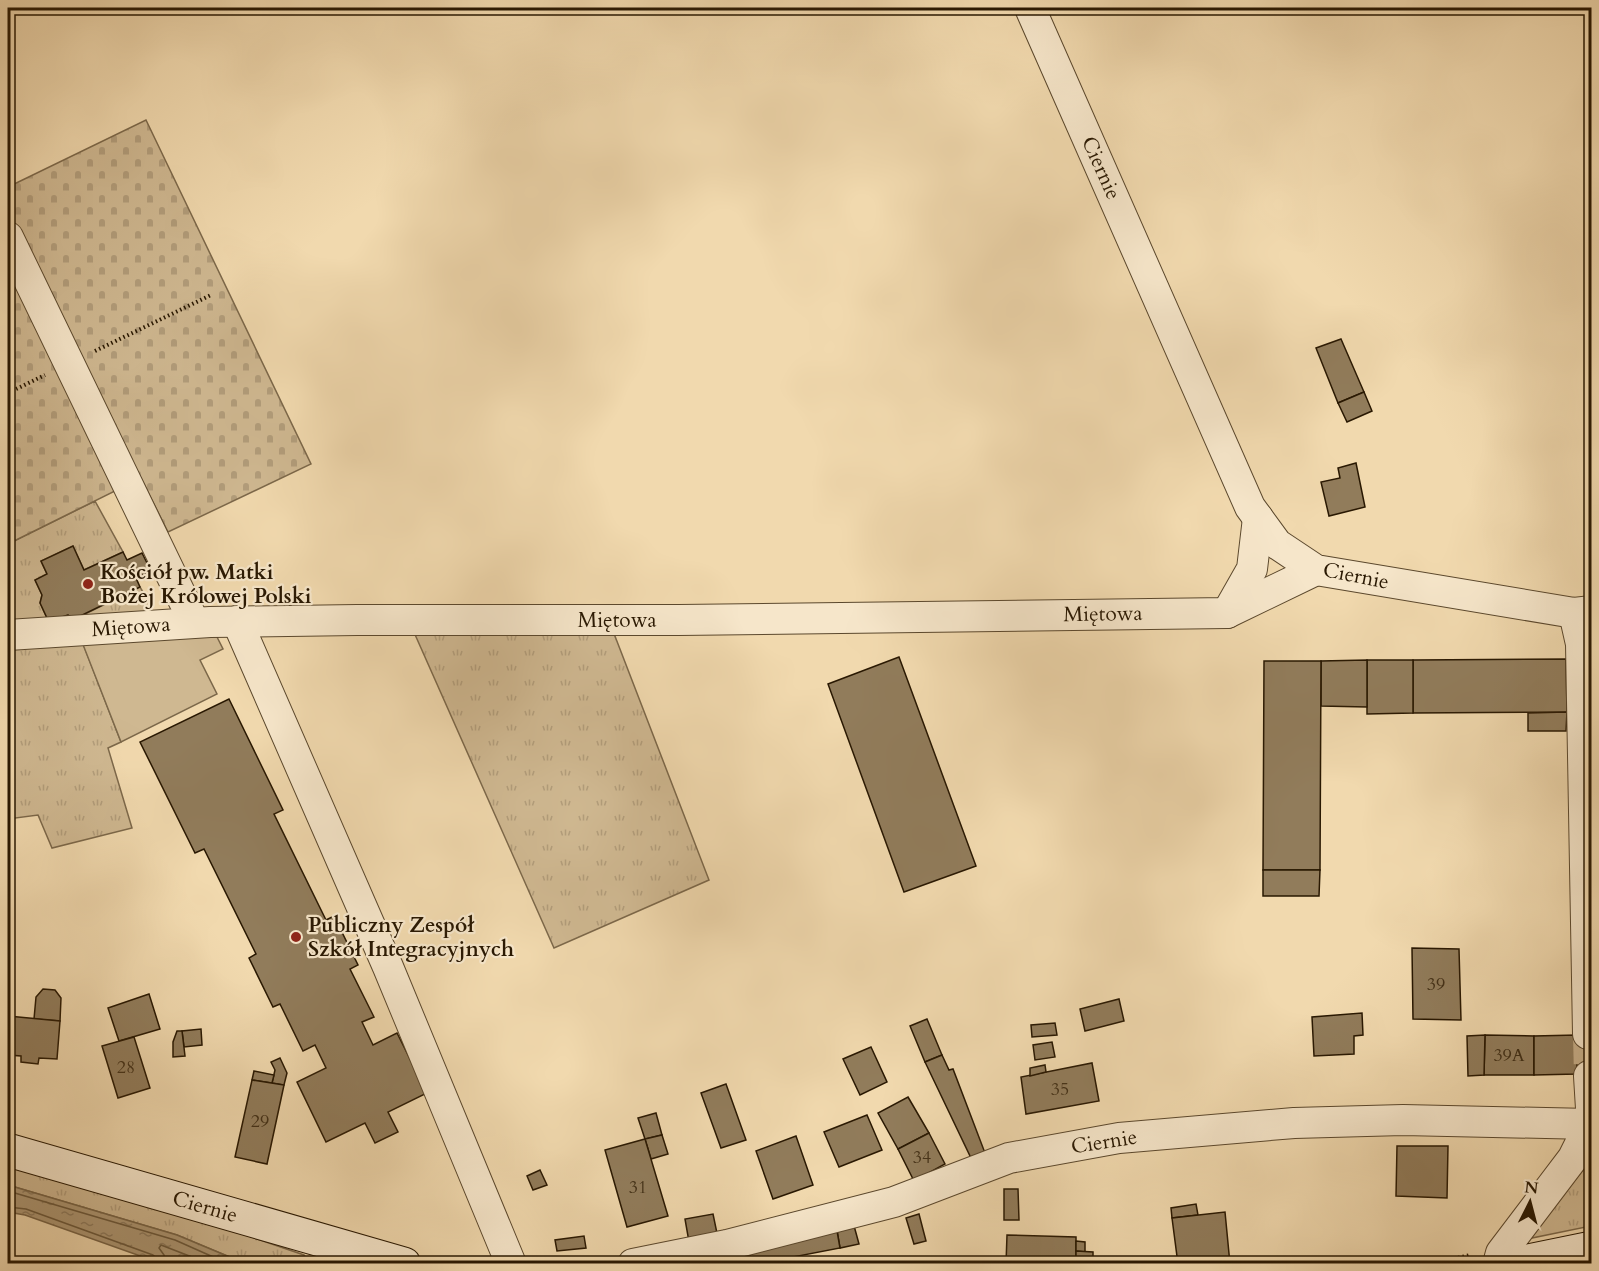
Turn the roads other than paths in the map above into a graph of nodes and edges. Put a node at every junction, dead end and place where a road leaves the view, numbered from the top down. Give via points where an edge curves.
1 (1030, 8) edge
2 (8, 237) edge
3 (1258, 518) junction
4 (1316, 570) junction
5 (1583, 612) edge
6 (1227, 613) junction
7 (237, 621) junction
8 (194, 622) junction
9 (8, 635) edge
10 (1588, 1034) dead end
11 (1589, 1076) dead end
12 (1591, 1124) edge
13 (8, 1150) edge
14 (1592, 1248) edge
15 (404, 1263) edge
16 (511, 1263) edge
17 (633, 1263) edge
18 (1498, 1263) edge
19 (1514, 1263) edge

1 - 3 street, Ciernie
2 - 8 street
3 - 4 street, Ciernie via 1277,544
3 - 6 street via 1252,569
4 - 5 street, Ciernie
4 - 6 street, Miętowa
5 - 10 street, Ciernie
6 - 7 street, Miętowa
7 - 8 street, Miętowa
7 - 16 street via 388,966
8 - 9 street, Miętowa
11 - 12 street
12 - 17 street, Ciernie via 1403,1120 1294,1123 1119,1138 1009,1158 894,1202 727,1245
12 - 18 street via 1573,1158 1501,1253
13 - 15 street, Ciernie
14 - 19 street

